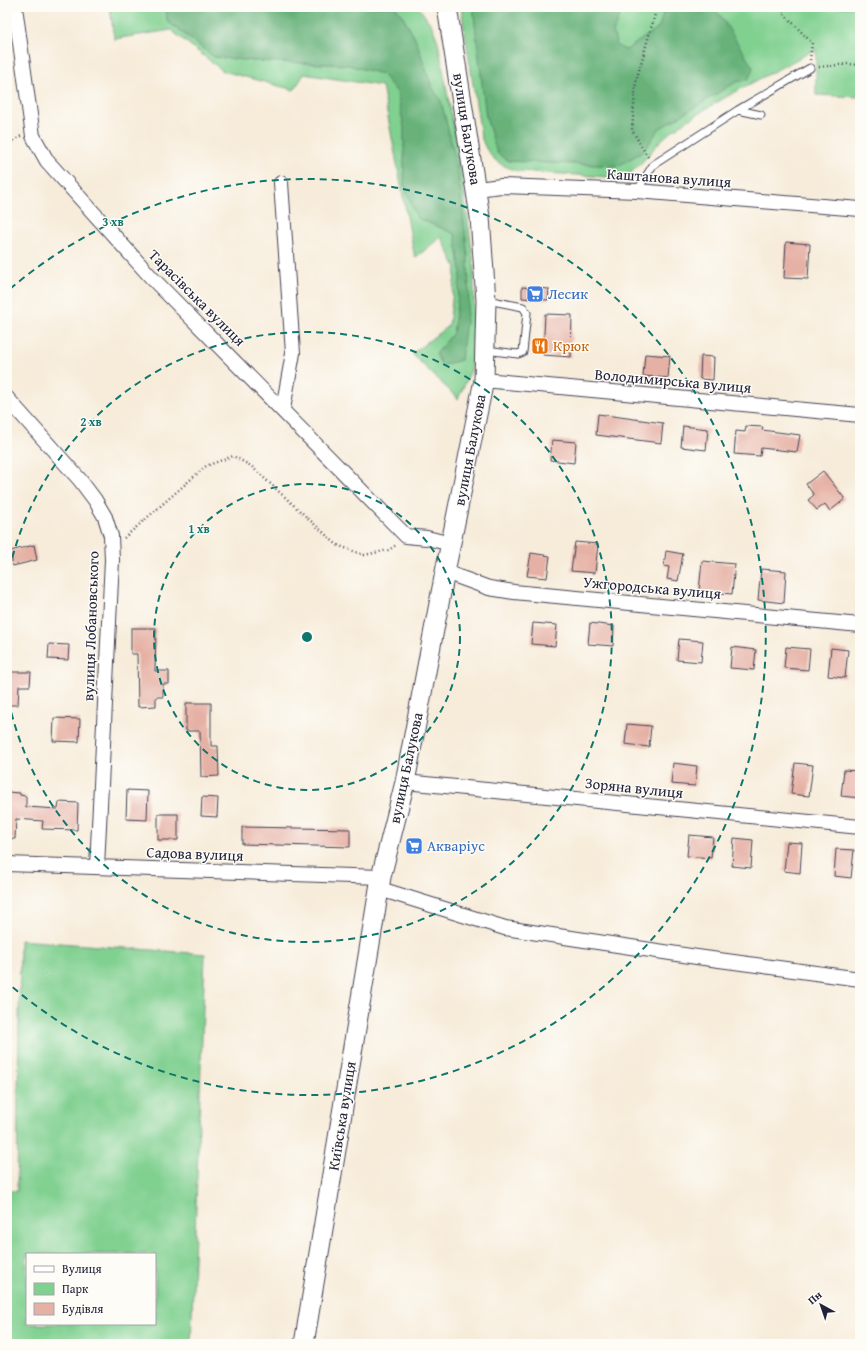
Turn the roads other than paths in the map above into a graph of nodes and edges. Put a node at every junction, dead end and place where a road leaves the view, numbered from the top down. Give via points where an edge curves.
1 (15, 7) edge
2 (448, 7) edge
3 (810, 68) road end
4 (738, 110) junction
5 (761, 115) dead end
6 (281, 183) dead end
7 (476, 189) junction
8 (637, 191) junction
9 (860, 209) edge
10 (486, 300) junction
11 (485, 350) junction
12 (484, 380) junction
13 (7, 398) edge
14 (283, 410) junction
15 (860, 415) edge
16 (451, 544) junction
17 (445, 572) junction
18 (860, 625) edge
19 (405, 782) junction
20 (860, 827) edge
21 (7, 864) edge
22 (97, 867) junction
23 (381, 883) junction
24 (860, 979) edge
25 (304, 1344) edge

1 - 14 street, Тарасівська вулиця via 33,136 47,161 151,277
2 - 7 main road, вулиця Балукова
3 - 4 lane
4 - 5 lane
4 - 8 lane via 653,165
6 - 14 street via 292,353
7 - 8 street, Каштанова вулиця via 501,186
7 - 10 main road, вулиця Балукова
8 - 9 street, Каштанова вулиця
10 - 11 main road, вулиця Балукова
10 - 11 lane via 523,307 527,312 523,352 518,354
11 - 12 main road, вулиця Балукова
12 - 15 street, Володимирська вулиця
12 - 16 main road, вулиця Балукова
13 - 22 street, вулиця Лобановського via 95,500 105,517 110,536
14 - 16 street, Тарасівська вулиця via 406,536
16 - 17 main road, вулиця Балукова
17 - 18 street, Ужгородська вулиця via 489,588 514,592
17 - 19 main road, вулиця Балукова
19 - 20 street, Зоряна вулиця
19 - 23 main road, вулиця Балукова
21 - 22 street, Садова вулиця
22 - 23 street, Садова вулиця
23 - 24 street, Садова вулиця via 505,928
23 - 25 main road, Київська вулиця

